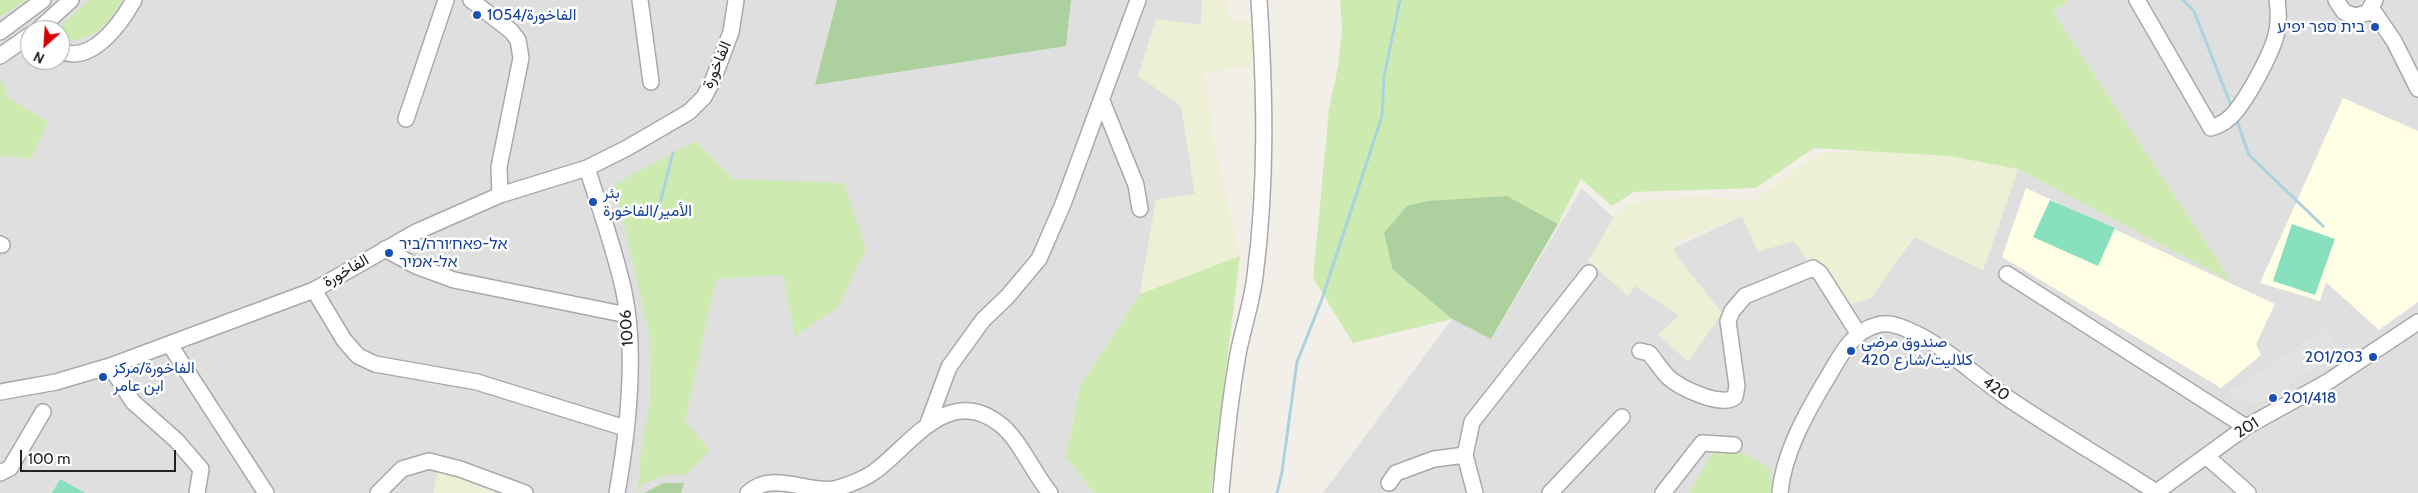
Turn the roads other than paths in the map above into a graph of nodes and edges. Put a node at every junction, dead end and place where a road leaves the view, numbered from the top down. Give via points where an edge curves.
1 (43, 0) edge
2 (71, 0) edge
3 (134, 0) edge
4 (446, 0) edge
5 (471, 0) edge
6 (640, 0) edge
7 (1138, 0) edge
8 (1259, 0) edge
9 (2137, 0) edge
10 (2277, 0) edge
11 (2336, 0) edge
12 (2373, 4) edge
13 (734, 5) edge
14 (23, 16) junction
15 (27, 20) edge
16 (48, 20) edge
17 (0, 32) edge
18 (20, 43) edge
19 (70, 54) edge
20 (0, 56) edge
21 (652, 82) dead end
22 (2418, 89) edge
23 (1102, 101) junction
24 (406, 120) dead end
25 (587, 168) junction
26 (500, 195) junction
27 (1140, 209) dead end
28 (385, 249) junction
29 (1589, 273) dead end
30 (2007, 274) dead end
31 (314, 290) junction
32 (627, 314) junction
33 (2418, 322) edge
34 (1858, 334) junction
35 (170, 345) junction
36 (1640, 351) dead end
37 (110, 366) junction
38 (0, 392) edge
39 (43, 412) dead end
40 (1622, 417) dead end
41 (927, 426) junction
42 (2246, 427) junction
43 (626, 428) junction
44 (1734, 445) dead end
45 (1465, 455) junction
46 (2206, 456) junction
47 (0, 473) edge
48 (1390, 483) dead end
49 (197, 493) edge
50 (266, 493) edge
51 (378, 493) edge
52 (525, 493) edge
53 (616, 493) edge
54 (748, 493) edge
55 (1050, 493) edge
56 (1221, 493) edge
57 (1475, 493) edge
58 (1550, 493) edge
59 (1663, 493) edge
60 (1780, 493) edge
61 (2156, 493) edge
62 (2248, 493) edge

1 - 14 street
2 - 16 street
3 - 19 street via 120,24 101,42 82,52
4 - 24 street
5 - 26 street via 511,31 518,40 521,58 499,167
6 - 21 street
7 - 23 street
8 - 56 street via 1264,174 1255,278 1238,352
9 - 10 street via 2211,128 2221,125 2236,112 2275,39 2279,18
11 - 12 street via 2339,8 2349,15 2362,16
12 - 22 street
13 - 25 street, الفاخورة via 731,32 704,96 689,112
14 - 15 street
14 - 17 street
18 - 20 street
23 - 27 street via 1136,185
23 - 41 street via 1039,259 983,320 950,367
25 - 26 street, الفاخورة
25 - 32 street, 1006 via 611,241
26 - 28 street, الفاخورة
28 - 31 street, الفاخورة
28 - 32 street via 416,266 454,280
29 - 45 street via 1476,414 1467,437
30 - 42 street
31 - 35 street, الفاخورة
31 - 43 street via 344,340 358,356 375,364 477,382
32 - 43 street, 1006 via 630,344
33 - 42 street, 201 via 2329,381
34 - 36 street via 1820,273 1813,268 1745,296 1732,312 1728,321 1737,386 1731,401 1711,399 1669,378 1648,353
34 - 60 street, 420 via 1810,408 1782,473
34 - 61 street, 420 via 1877,324 1889,324 1938,346 2006,397
35 - 37 street, الفاخورة
35 - 50 street
37 - 38 street, الفاخورة via 56,382
37 - 49 street via 134,402 176,440 201,470
39 - 47 street via 10,468
40 - 58 street
41 - 54 street via 873,472 834,489 821,492 772,483 762,484
41 - 55 street via 955,410 969,410 988,417 1002,425
42 - 46 street, 201
43 - 53 street, 1006
44 - 59 street via 1702,443
45 - 48 street via 1434,459 1396,473
45 - 57 street
46 - 61 street, 201
46 - 62 street
51 - 52 street via 402,468 430,461

